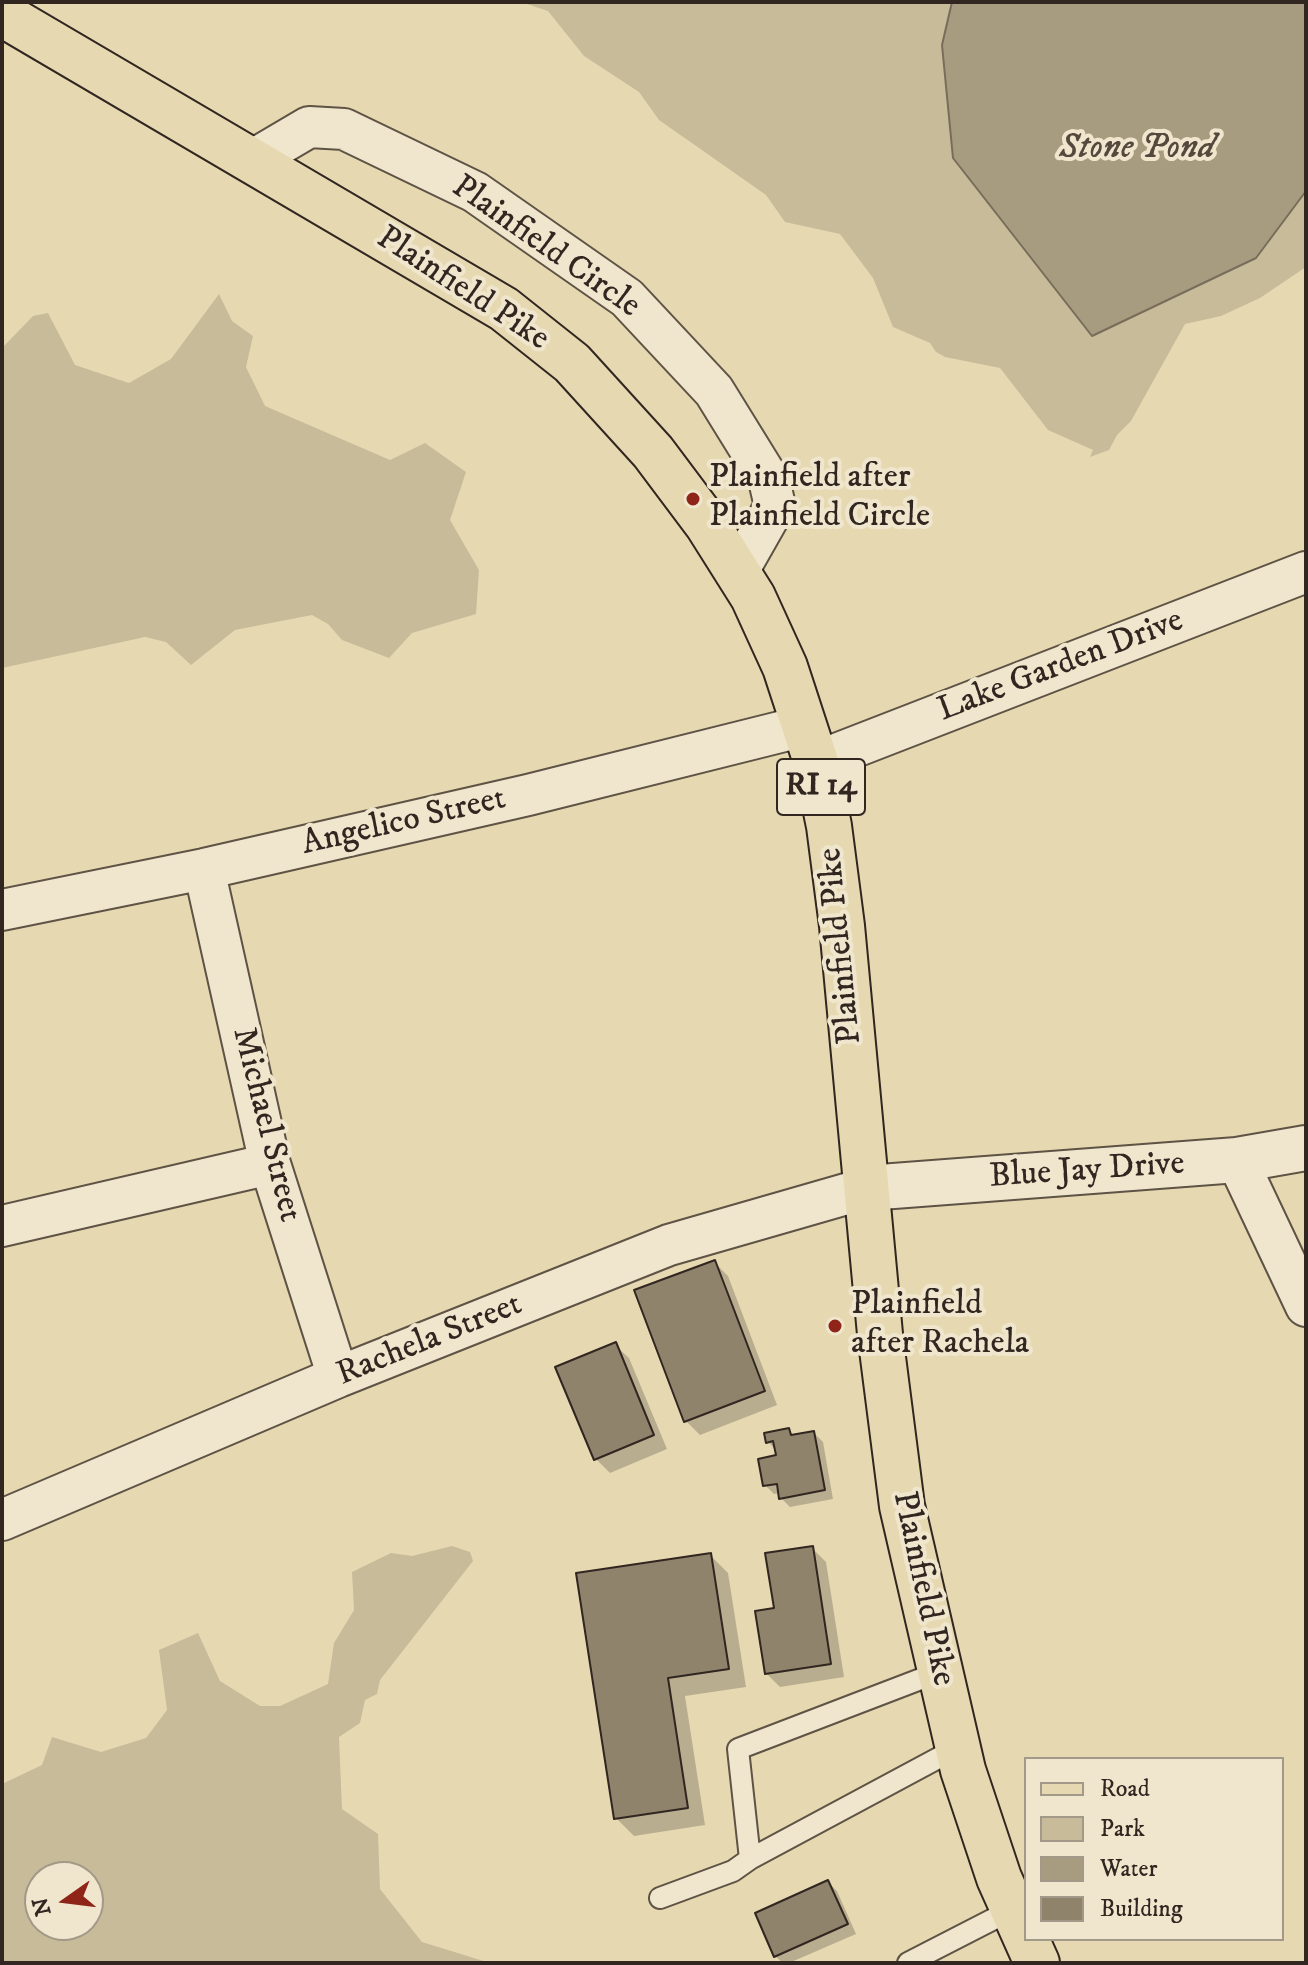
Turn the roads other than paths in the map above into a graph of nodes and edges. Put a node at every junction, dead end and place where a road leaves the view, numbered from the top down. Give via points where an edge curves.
1 (2, 14) edge
2 (253, 160) junction
3 (1306, 572) edge
4 (737, 573) junction
5 (810, 744) junction
6 (204, 869) junction
7 (2, 910) edge
8 (1306, 1148) edge
9 (1237, 1160) junction
10 (270, 1164) junction
11 (867, 1188) junction
12 (2, 1226) edge
13 (1306, 1306) edge
14 (338, 1377) junction
15 (2, 1520) edge
16 (939, 1672) junction
17 (957, 1748) junction
18 (750, 1859) junction
19 (660, 1898) dead end
20 (1020, 1904) edge
21 (1031, 1941) edge
22 (908, 1963) edge
23 (1037, 1963) edge

1 - 2 main road, Plainfield Pike / RI 14
2 - 4 main road, Plainfield Pike / RI 14 via 504,309 572,363 653,452
2 - 4 street, Plainfield Circle via 309,127 344,129 475,192 627,298 714,391 769,480 775,506
3 - 5 street, Lake Garden Drive
4 - 5 main road, Plainfield Pike / RI 14 via 785,667
5 - 6 street, Angelico Street via 528,795
5 - 11 main road, Plainfield Pike / RI 14 via 829,826 842,926
6 - 7 street, Angelico Street
6 - 10 street, Michael Street
8 - 9 street, Blue Jay Drive
9 - 11 street, Blue Jay Drive
9 - 13 street
10 - 12 street
10 - 14 street, Michael Street
11 - 14 street, Rachela Street via 669,1245
11 - 16 main road, Plainfield Pike / RI 14 via 902,1506
14 - 15 street, Rachela Street
16 - 17 main road, Plainfield Pike / RI 14
16 - 18 lane via 738,1749
17 - 18 lane
17 - 20 main road, Plainfield Pike / RI 14 via 999,1878
18 - 19 lane via 733,1871
20 - 22 lane
21 - 23 main road, Plainfield Pike / RI 14

